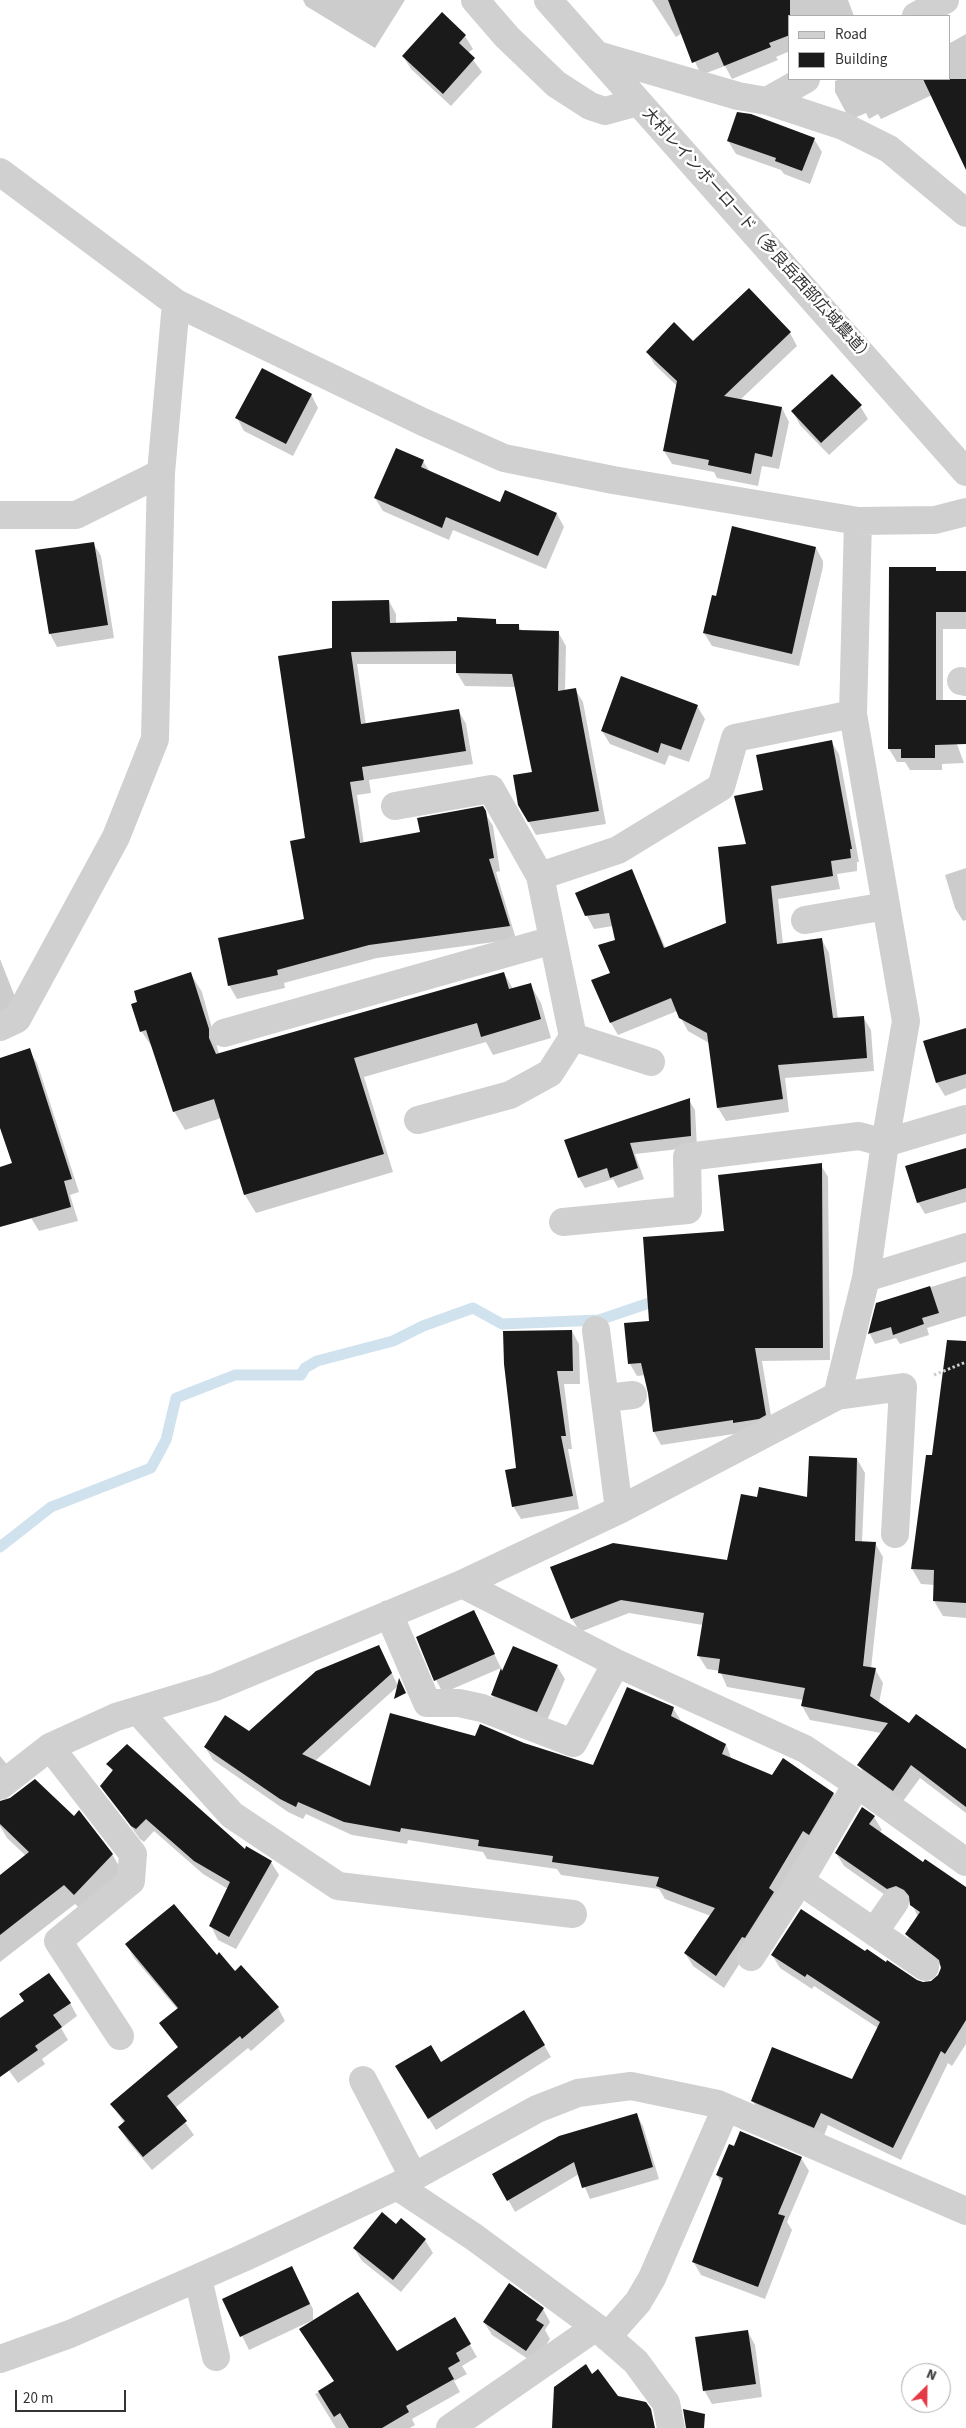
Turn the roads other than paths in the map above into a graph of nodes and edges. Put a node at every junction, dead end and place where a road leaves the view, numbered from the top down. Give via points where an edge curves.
1 (475, 0) edge
2 (944, 0) edge
3 (554, 2) edge
4 (918, 15) edge
5 (597, 55) junction
6 (804, 80) edge
7 (767, 101) junction
8 (638, 102) junction
9 (0, 172) edge
10 (966, 213) edge
11 (176, 303) junction
12 (966, 472) edge
13 (161, 473) junction
14 (966, 512) edge
15 (0, 516) edge
16 (858, 521) junction
17 (853, 714) junction
18 (395, 806) dead end
19 (540, 876) junction
20 (886, 906) junction
21 (805, 920) dead end
22 (553, 940) junction
23 (0, 1027) edge
24 (224, 1033) dead end
25 (573, 1037) junction
26 (651, 1062) dead end
27 (966, 1119) edge
28 (418, 1120) dead end
29 (885, 1143) junction
30 (563, 1222) dead end
31 (966, 1247) edge
32 (866, 1278) junction
33 (596, 1330) dead end
34 (632, 1395) dead end
35 (837, 1396) junction
36 (605, 1398) junction
37 (619, 1510) junction
38 (895, 1534) dead end
39 (462, 1584) junction
40 (389, 1614) junction
41 (616, 1663) junction
42 (138, 1711) junction
43 (50, 1747) junction
44 (857, 1784) junction
45 (0, 1786) edge
46 (966, 1862) edge
47 (800, 1880) junction
48 (895, 1902) dead end
49 (574, 1914) dead end
50 (874, 1932) junction
51 (751, 1957) dead end
52 (925, 1967) dead end
53 (120, 2036) dead end
54 (363, 2080) dead end
55 (726, 2108) junction
56 (405, 2181) junction
57 (966, 2211) edge
58 (198, 2278) junction
59 (602, 2332) junction
60 (216, 2357) dead end
61 (0, 2359) edge
62 (450, 2428) edge
63 (671, 2428) edge

1 - 8 street via 507,37 556,84 590,106 605,111
2 - 4 street
3 - 5 street, 大村レインボーロード（多良岳西部広域農道）
5 - 7 street via 738,96
5 - 8 street, 大村レインボーロード（多良岳西部広域農道）
6 - 7 street
7 - 10 street via 843,126 889,149
8 - 12 street, 大村レインボーロード（多良岳西部広域農道）
9 - 11 street
11 - 13 street
11 - 16 street via 504,458 613,480
13 - 15 street via 76,514
13 - 23 street via 155,739 116,837 17,1019
14 - 16 street via 935,520
16 - 17 street
17 - 19 street via 736,738 721,787 618,850
17 - 20 street
18 - 19 street via 491,789
19 - 22 street
20 - 21 street
20 - 29 street via 906,1021
22 - 24 street
22 - 25 street
25 - 26 street
25 - 28 street via 550,1073 510,1095
27 - 29 street
29 - 30 street via 859,1136 687,1157 688,1210
29 - 32 street
31 - 32 street
32 - 35 street
33 - 36 street
34 - 36 street
35 - 37 street
35 - 38 street via 903,1387
36 - 37 street
37 - 39 street
39 - 40 street
39 - 41 street
40 - 41 street via 426,1703 459,1703 482,1708 573,1743
40 - 42 street via 215,1687
41 - 44 street via 805,1749
42 - 43 street
42 - 49 street via 232,1815 338,1886
43 - 45 street
43 - 53 street via 134,1854 131,1881 58,1941
44 - 46 street
44 - 47 street
47 - 50 street
47 - 51 street
48 - 50 street
50 - 52 street
54 - 56 street
55 - 56 street via 631,2086 578,2093 537,2109
55 - 57 street
55 - 59 street via 652,2278 638,2302
56 - 58 street
56 - 59 street
58 - 60 street
58 - 61 street via 70,2334
59 - 62 street
59 - 63 street via 636,2362 666,2403

